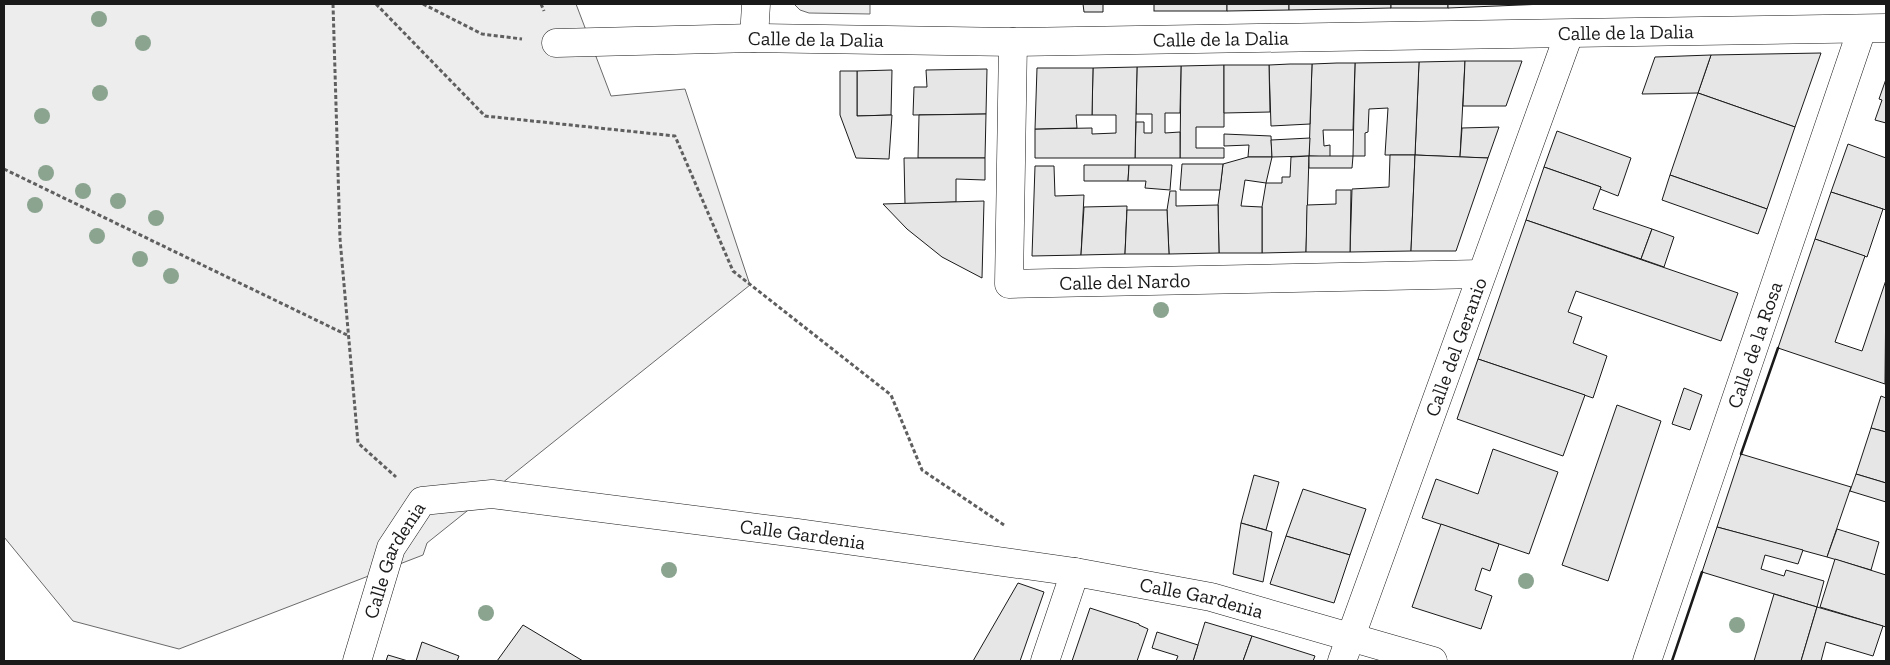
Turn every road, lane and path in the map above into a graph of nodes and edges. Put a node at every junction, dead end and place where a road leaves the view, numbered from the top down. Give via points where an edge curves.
1 (332, 4) edge
2 (376, 4) edge
3 (423, 4) edge
4 (756, 4) edge
5 (1874, 29) edge
6 (1569, 34) junction
7 (754, 38) junction
8 (1013, 42) junction
9 (556, 43) joint
10 (4, 169) edge
11 (1480, 274) junction
12 (348, 335) junction
13 (422, 501) junction
14 (1010, 529) dead end
15 (1074, 572) junction
16 (1346, 649) edge
17 (357, 661) edge
18 (1045, 661) edge
19 (1433, 661) edge
20 (1647, 661) edge

1 - 12 path via 340,239
2 - 14 path via 485,116 676,136 733,271 891,395 922,470
3 - 9 path via 482,34
4 - 7 street
5 - 6 street, Calle de la Dalia
5 - 20 street, Calle de la Rosa
6 - 8 street, Calle de la Dalia
6 - 11 street, Calle del Geranio
7 - 8 street, Calle de la Dalia
7 - 9 street, Calle de la Dalia
8 - 11 street, Calle del Nardo via 1010,284
10 - 12 path
11 - 16 street, Calle del Geranio
12 - 13 path via 358,443
13 - 15 street, Calle Gardenia via 492,494
13 - 17 street, Calle Gardenia via 391,548
15 - 16 street, Calle Gardenia via 1211,597
15 - 18 street
16 - 19 street, Calle Gardenia

